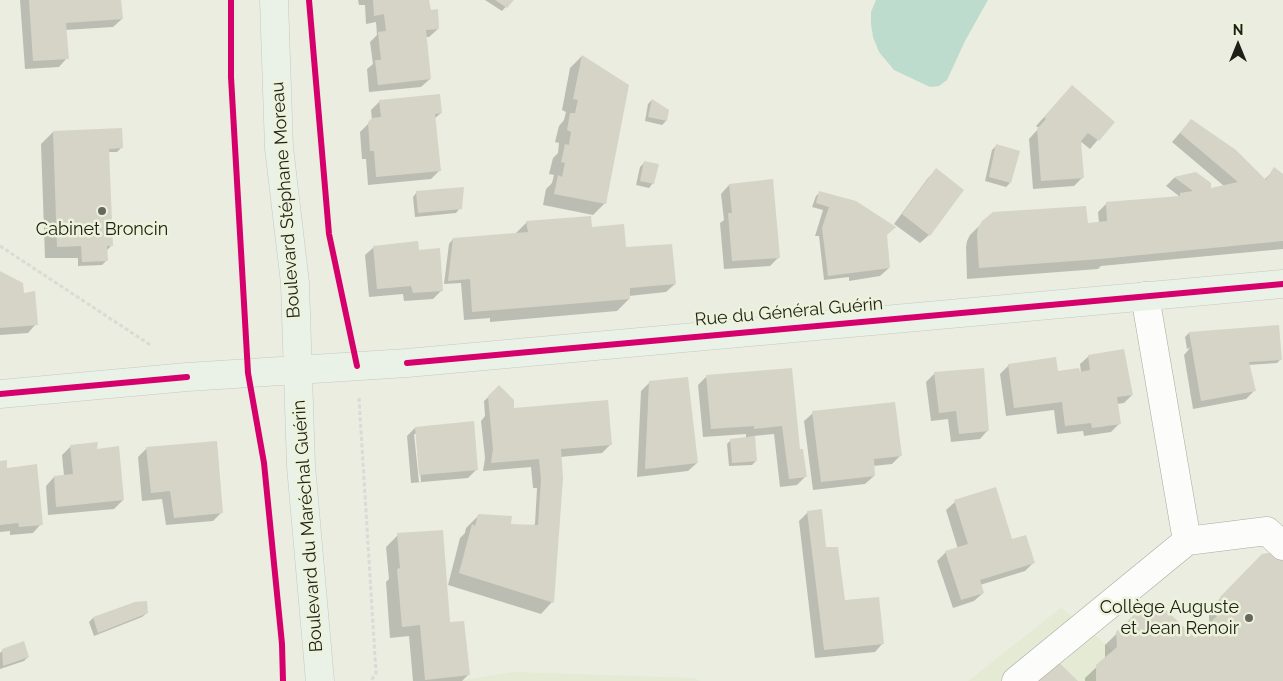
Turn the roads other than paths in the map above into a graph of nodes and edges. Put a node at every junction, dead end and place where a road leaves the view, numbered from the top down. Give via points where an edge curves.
1 (274, 0) edge
2 (1283, 284) edge
3 (1145, 296) junction
4 (298, 370) junction
5 (0, 394) edge
6 (1187, 541) junction
7 (1283, 546) edge
8 (320, 681) edge
9 (1016, 681) edge

1 - 4 main road, Boulevard Stéphane Moreau via 279,148 295,283
2 - 3 main road, Rue du Général Guérin
3 - 4 main road, Rue du Général Guérin
3 - 6 lane
4 - 5 main road, Rue du Général Guérin
4 - 8 main road, Boulevard du Maréchal Guérin via 301,466
6 - 7 lane via 1267,531
6 - 9 lane

